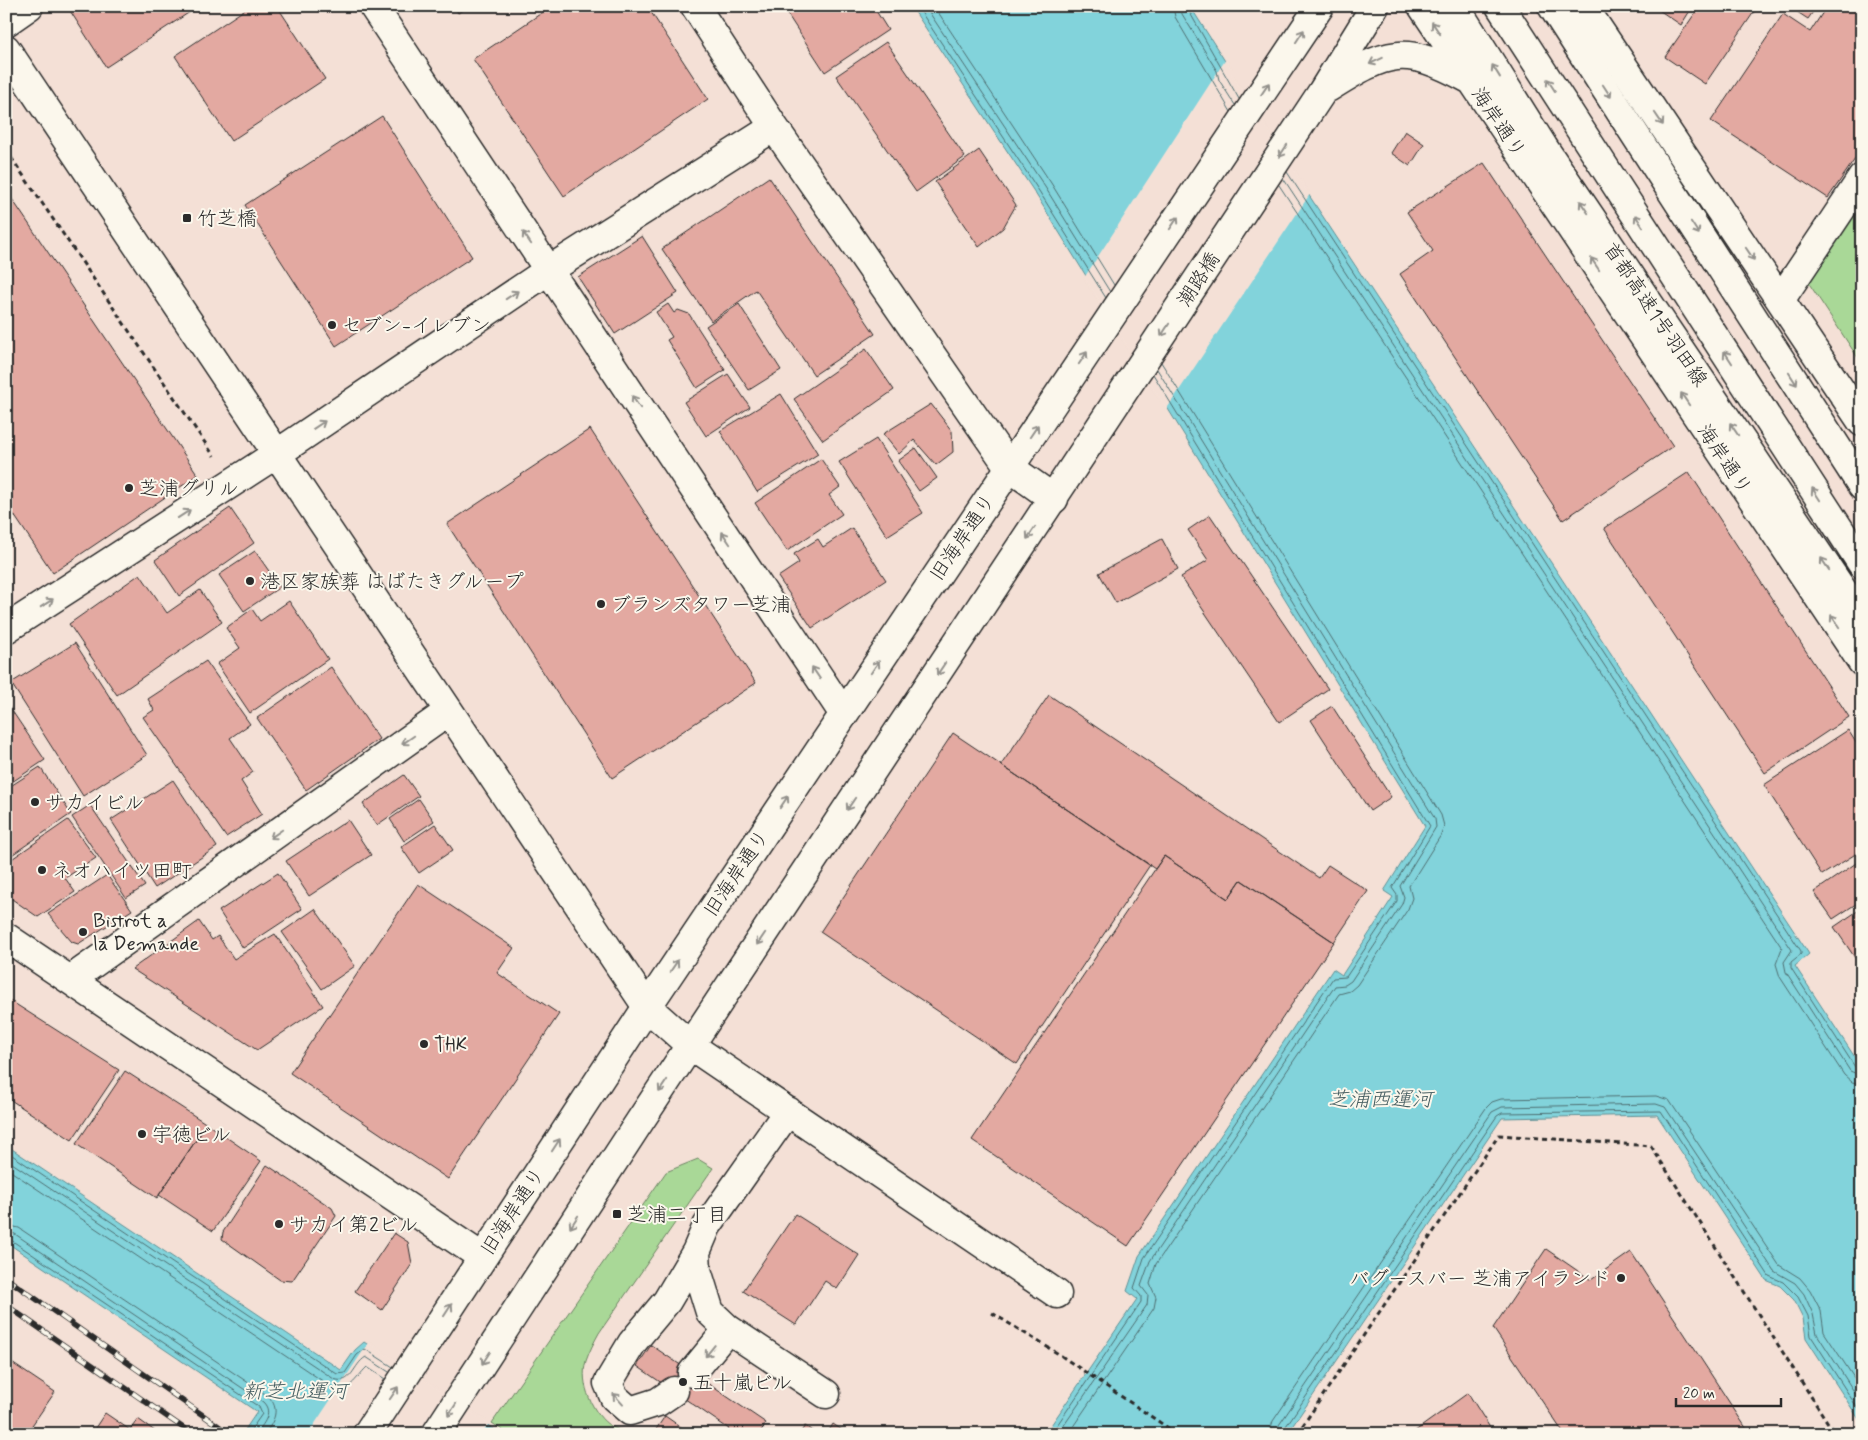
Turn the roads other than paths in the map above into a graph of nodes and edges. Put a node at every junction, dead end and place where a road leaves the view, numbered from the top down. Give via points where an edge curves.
1 (29, 6) edge
2 (373, 6) edge
3 (695, 6) edge
4 (1320, 6) edge
5 (1375, 6) edge
6 (1422, 6) edge
7 (1455, 6) edge
8 (1500, 6) edge
9 (1552, 6) edge
10 (1583, 6) edge
11 (6, 22) edge
12 (6, 49) edge
13 (1471, 80) junction
14 (1316, 101) junction
15 (774, 127) junction
16 (1862, 178) edge
17 (549, 270) junction
18 (1781, 299) junction
19 (1862, 422) edge
20 (278, 453) junction
21 (1009, 467) junction
22 (1862, 486) edge
23 (1054, 499) junction
24 (1862, 564) edge
25 (1862, 619) edge
26 (7, 628) edge
27 (1862, 662) edge
28 (448, 712) junction
29 (844, 713) junction
30 (6, 937) edge
31 (70, 980) junction
32 (647, 1007) junction
33 (691, 1046) junction
34 (788, 1111) junction
35 (696, 1252) junction
36 (482, 1257) junction
37 (1057, 1294) dead end
38 (728, 1328) junction
39 (826, 1394) dead end
40 (367, 1434) edge
41 (436, 1434) edge

1 - 11 main road
17 -> 2 main road
3 - 15 main road
21 -> 4 main road, 旧海岸通り
5 - 14 main road
13 -> 6 main road, 海岸通り
25 -> 7 main road, 首都高速1号羽田線 via 1544,148
24 -> 8 main road
9 -> 22 main road
10 -> 18 main road
12 - 20 main road
13 -> 14 main road via 1443,65 1402,54 1383,57 1357,70
27 -> 13 main road, 海岸通り
14 -> 23 main road, 潮路橋
15 - 17 main road
15 - 21 main road
16 - 18 main road
20 -> 17 main road
29 -> 17 main road
18 - 19 main road
26 -> 20 main road
20 - 28 main road
21 - 23 main road
29 -> 21 main road, 旧海岸通り
23 -> 33 main road
28 -> 31 main road
28 - 32 main road
32 -> 29 main road, 旧海岸通り
30 - 31 main road
31 - 36 main road
32 - 33 main road
36 -> 32 main road, 旧海岸通り
33 - 34 main road
33 -> 41 main road
34 - 35 main road via 707,1226
34 - 37 main road
35 - 38 main road via 697,1270 710,1312
38 -> 35 main road via 683,1382 658,1402 630,1411 614,1397 608,1383 632,1343 667,1301
40 -> 36 main road, 旧海岸通り
38 - 39 main road

